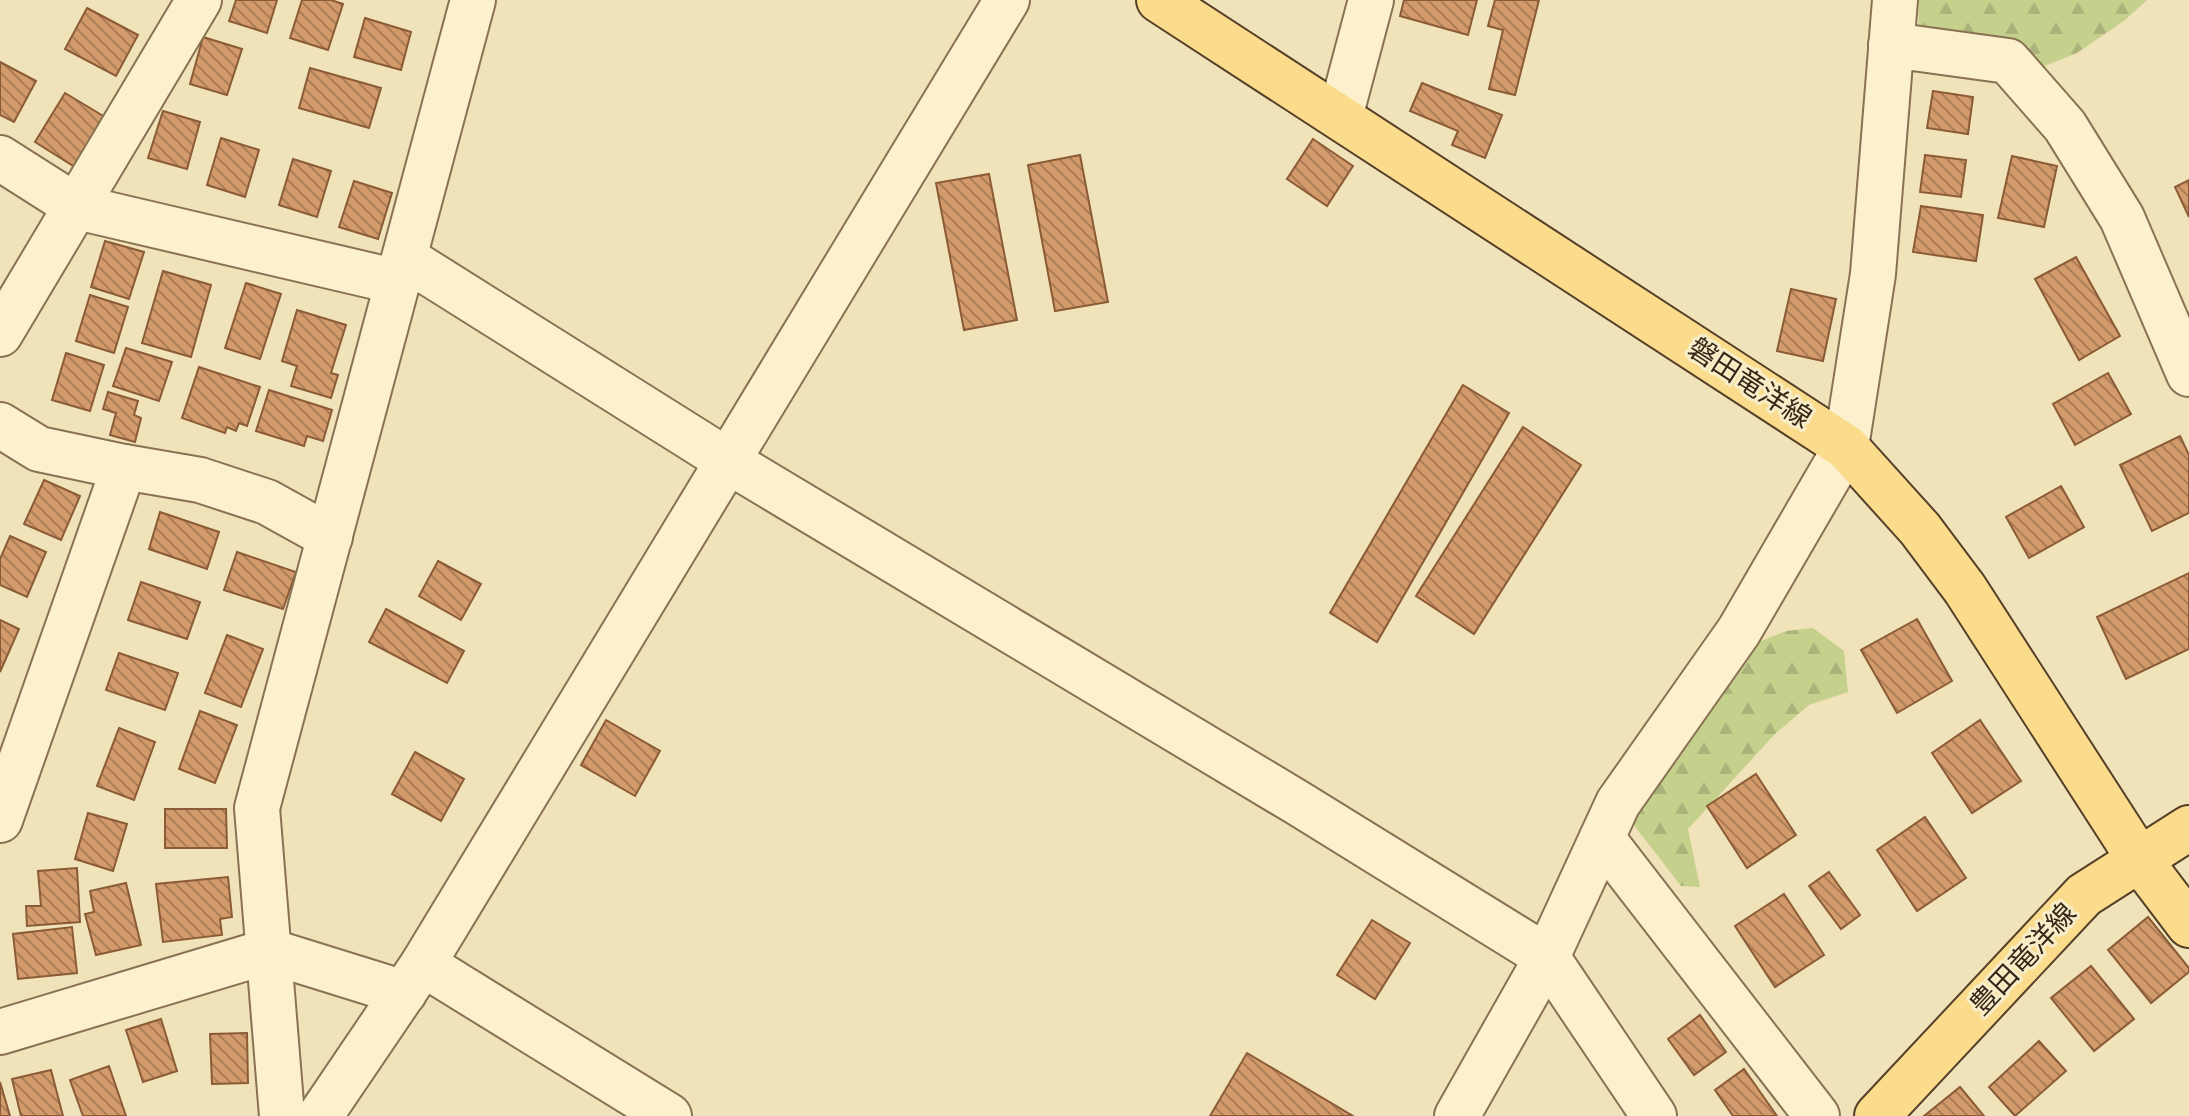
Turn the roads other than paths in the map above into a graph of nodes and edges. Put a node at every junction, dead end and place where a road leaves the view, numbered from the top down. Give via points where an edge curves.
1 (199, 0) edge
2 (473, 0) edge
3 (1007, 0) edge
4 (1159, 0) edge
5 (1371, 0) edge
6 (1895, 0) edge
7 (1891, 45) junction
8 (1340, 117) junction
9 (0, 158) edge
10 (77, 207) junction
11 (401, 270) junction
12 (0, 334) edge
13 (2189, 374) edge
14 (0, 425) edge
15 (1846, 447) junction
16 (728, 461) junction
17 (124, 467) junction
18 (330, 537) junction
19 (0, 820) edge
20 (2189, 828) edge
21 (1602, 838) junction
22 (2139, 859) junction
23 (2189, 925) edge
24 (269, 951) junction
25 (1547, 957) junction
26 (413, 978) junction
27 (2, 1026) edge
28 (282, 1116) edge
29 (320, 1116) edge
30 (669, 1116) edge
31 (1457, 1116) edge
32 (1654, 1116) edge
33 (1817, 1116) edge
34 (1877, 1116) edge

1 - 10 street
2 - 11 street
3 - 16 street
4 - 8 main road, 磐田竜洋線
5 - 8 street
6 - 7 street
7 - 13 street via 2008,61 2065,126 2122,218
7 - 15 street via 1873,274
8 - 15 main road, 磐田竜洋線
9 - 10 street
10 - 11 street
10 - 12 street
11 - 16 street
11 - 18 street
14 - 17 street via 39,449
15 - 21 street via 1739,631 1618,803
15 - 22 main road, 磐田竜洋線 via 1920,529 1965,589
16 - 25 street
16 - 26 street
17 - 18 street via 200,480 267,502
17 - 19 street
18 - 24 street via 257,808
20 - 22 main road, 豊田竜洋線
21 - 25 street
21 - 33 street
22 - 23 main road, 磐田竜洋線
22 - 34 main road, 豊田竜洋線 via 2084,895
24 - 26 street
24 - 27 street
24 - 28 street
25 - 31 street
25 - 32 street
26 - 29 street
26 - 30 street

